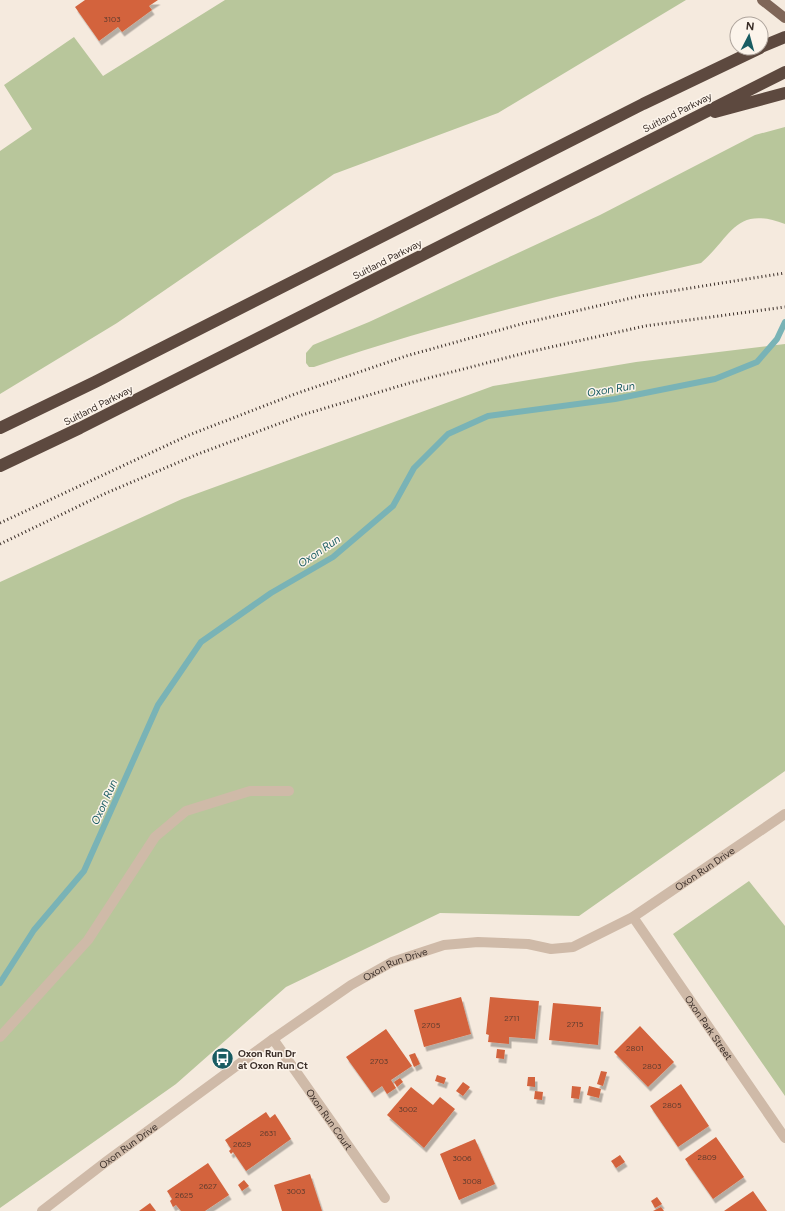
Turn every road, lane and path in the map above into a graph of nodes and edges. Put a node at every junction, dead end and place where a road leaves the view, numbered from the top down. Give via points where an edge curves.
1 (762, 0) edge
2 (785, 18) edge
3 (785, 37) edge
4 (769, 44) edge
5 (743, 56) edge
6 (785, 72) edge
7 (785, 93) edge
8 (686, 121) junction
9 (0, 428) edge
10 (0, 466) edge
11 (289, 791) dead end
12 (785, 814) edge
13 (633, 917) junction
14 (0, 1037) edge
15 (274, 1039) junction
16 (785, 1138) edge
17 (385, 1198) dead end
18 (42, 1211) edge

1 - 2 main road
3 - 4 highway
5 - 9 highway
6 - 8 highway, Suitland Parkway
7 - 8 highway
8 - 10 highway, Suitland Parkway
11 - 14 street via 250,791 186,812 154,837 88,940
12 - 13 street, Oxon Run Drive
13 - 15 street, Oxon Run Drive via 588,940 565,948 478,942 444,945 425,950 392,962 351,985
13 - 16 street, Oxon Park Street
15 - 17 street, Oxon Run Court
15 - 18 street, Oxon Run Drive via 106,1161

